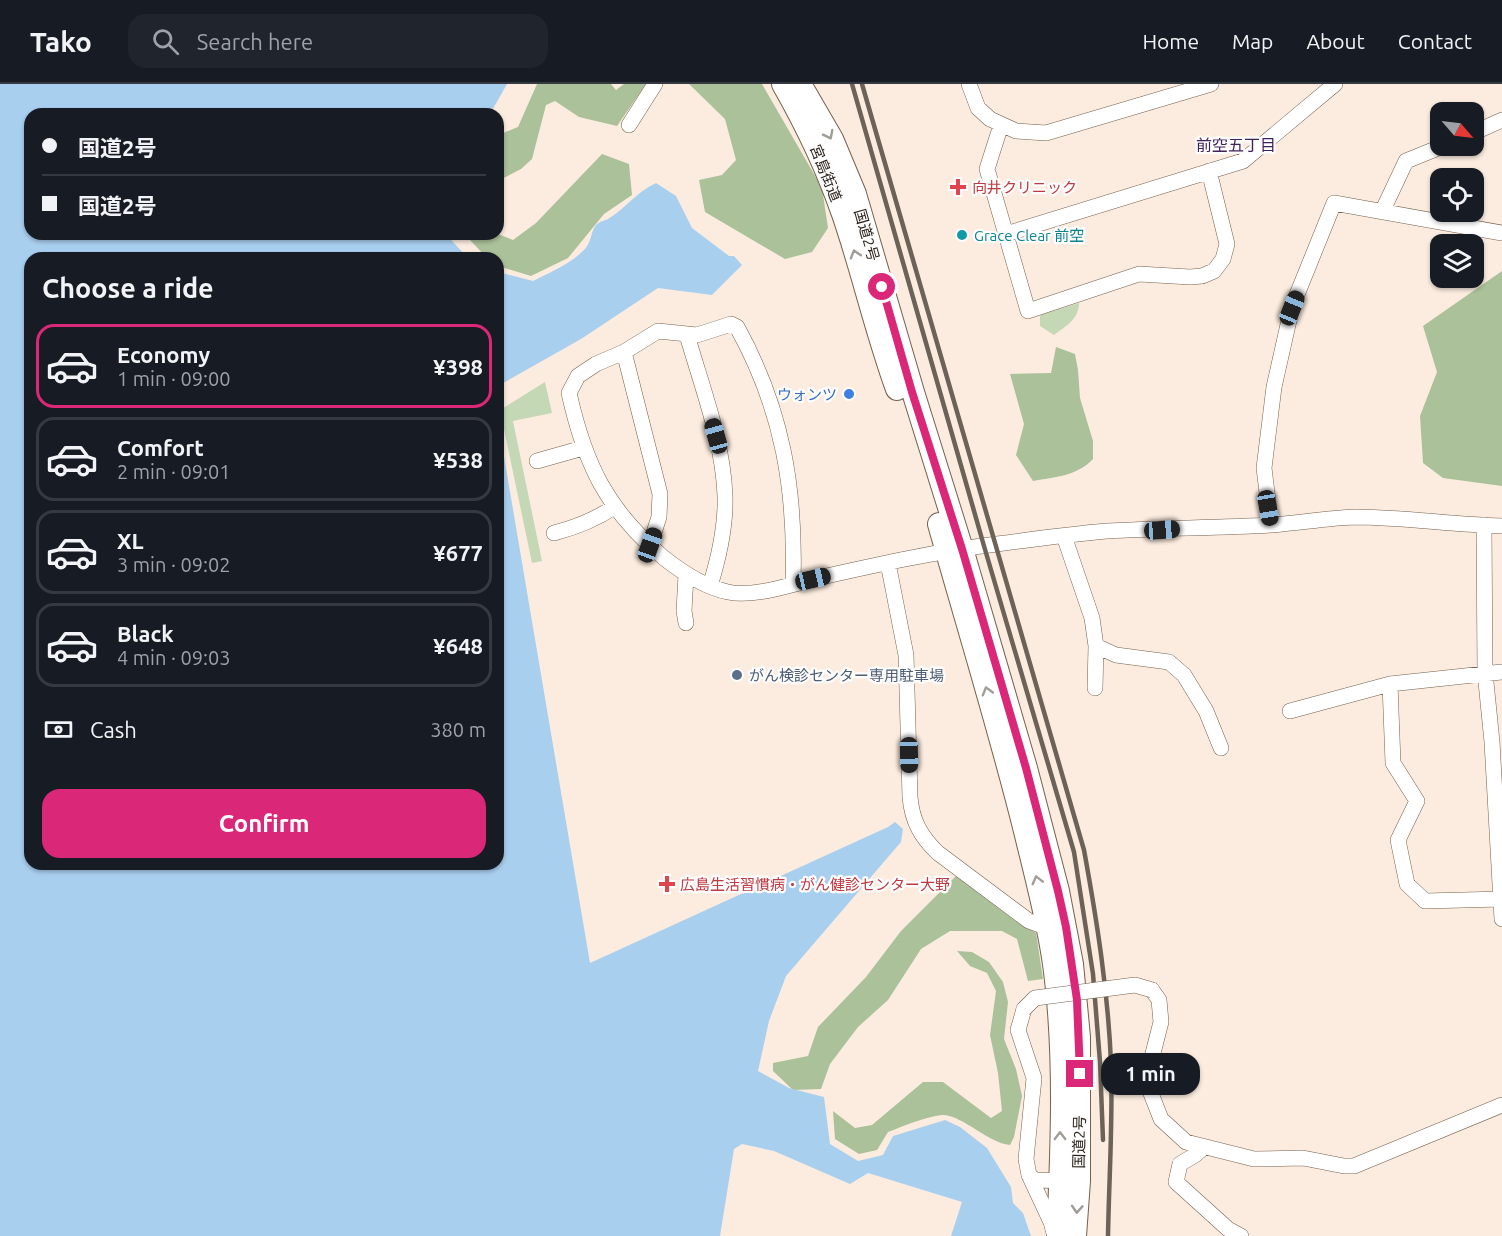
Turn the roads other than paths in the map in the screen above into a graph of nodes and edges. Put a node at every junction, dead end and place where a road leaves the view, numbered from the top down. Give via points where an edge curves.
1 (655, 84) edge
2 (783, 84) edge
3 (800, 84) edge
4 (969, 84) edge
5 (1210, 84) edge
6 (1335, 84) edge
7 (1502, 120) edge
8 (628, 125) dead end
9 (1001, 125) junction
10 (1484, 128) edge
11 (1430, 151) edge
12 (1209, 171) junction
13 (1382, 212) junction
14 (1006, 234) junction
15 (1502, 234) edge
16 (687, 335) junction
17 (624, 352) junction
18 (890, 370) joint
19 (583, 448) junction
20 (537, 461) dead end
21 (614, 507) junction
22 (1271, 525) junction
23 (1484, 525) junction
24 (1502, 526) edge
25 (554, 533) dead end
26 (1064, 536) junction
27 (650, 545) junction
28 (954, 550) junction
29 (888, 563) junction
30 (686, 575) junction
31 (793, 584) junction
32 (716, 588) junction
33 (686, 623) dead end
34 (1096, 646) junction
35 (1485, 672) junction
36 (1502, 672) edge
37 (1389, 684) junction
38 (1095, 688) dead end
39 (1290, 711) dead end
40 (1497, 742) edge
41 (1221, 748) dead end
42 (1501, 899) edge
43 (1502, 919) edge
44 (1048, 928) junction
45 (1502, 1105) edge
46 (1203, 1148) junction
47 (1029, 1175) junction
48 (1069, 1181) junction
49 (1056, 1236) edge
50 (1075, 1236) edge
51 (1241, 1236) edge

1 - 8 street
18 -> 2 highway, 宮島街道 via 830,179
3 -> 28 highway, 国道2号 via 832,139 855,194
4 - 9 street via 978,108
5 - 9 street via 1046,134 1016,132
6 - 12 street via 1243,161
7 - 10 street
9 - 14 street via 987,169
11 - 13 street via 1406,161
12 - 14 street
12 - 14 street via 1227,244 1214,271 1202,276 1139,274 1028,311
13 - 15 street
13 - 22 street via 1334,203 1292,308 1274,387 1264,468
16 - 17 street via 658,331
16 - 31 street via 731,324 737,327 762,378 777,419 793,508
16 - 32 street via 722,466 724,527
17 - 19 street via 578,376 568,393
17 - 27 street via 660,494 659,517
18 - 28 highway, 国道2号
19 - 20 street
19 - 21 street
21 - 25 street via 576,528
21 - 27 street
22 - 23 street via 1355,518
22 - 26 street
23 - 24 street
23 - 35 street
26 - 28 street
26 - 34 street via 1092,618
27 - 30 street
28 - 29 street
44 -> 28 highway, 国道2号
28 - 48 highway, 国道2号 via 1026,768 1066,927 1079,1037
29 - 31 street
29 - 44 street via 906,655 909,797 917,828 938,853 1029,921
30 - 32 street
30 - 33 street
31 - 32 street via 746,594
34 - 38 street
34 - 41 street via 1116,655 1169,662 1184,675 1206,711
35 - 36 street
35 - 37 street
35 - 40 street
37 - 39 street
37 - 42 street via 1393,763 1418,801 1398,840 1407,884 1425,901
40 - 42 street
42 - 43 street
48 -> 44 highway, 国道2号 via 1058,995
45 - 46 street via 1354,1166 1303,1158 1254,1159
46 - 47 street, bridge via 1186,1142 1161,1119 1150,1092 1150,1065 1161,1022 1160,1000 1152,990 1135,985 1035,998 1024,1009 1018,1030 1034,1078 1026,1159
46 - 51 street via 1180,1164 1176,1182
47 - 48 street via 1035,1180
47 - 49 street
48 - 49 highway, 国道2号
48 -> 50 highway, 国道2号

